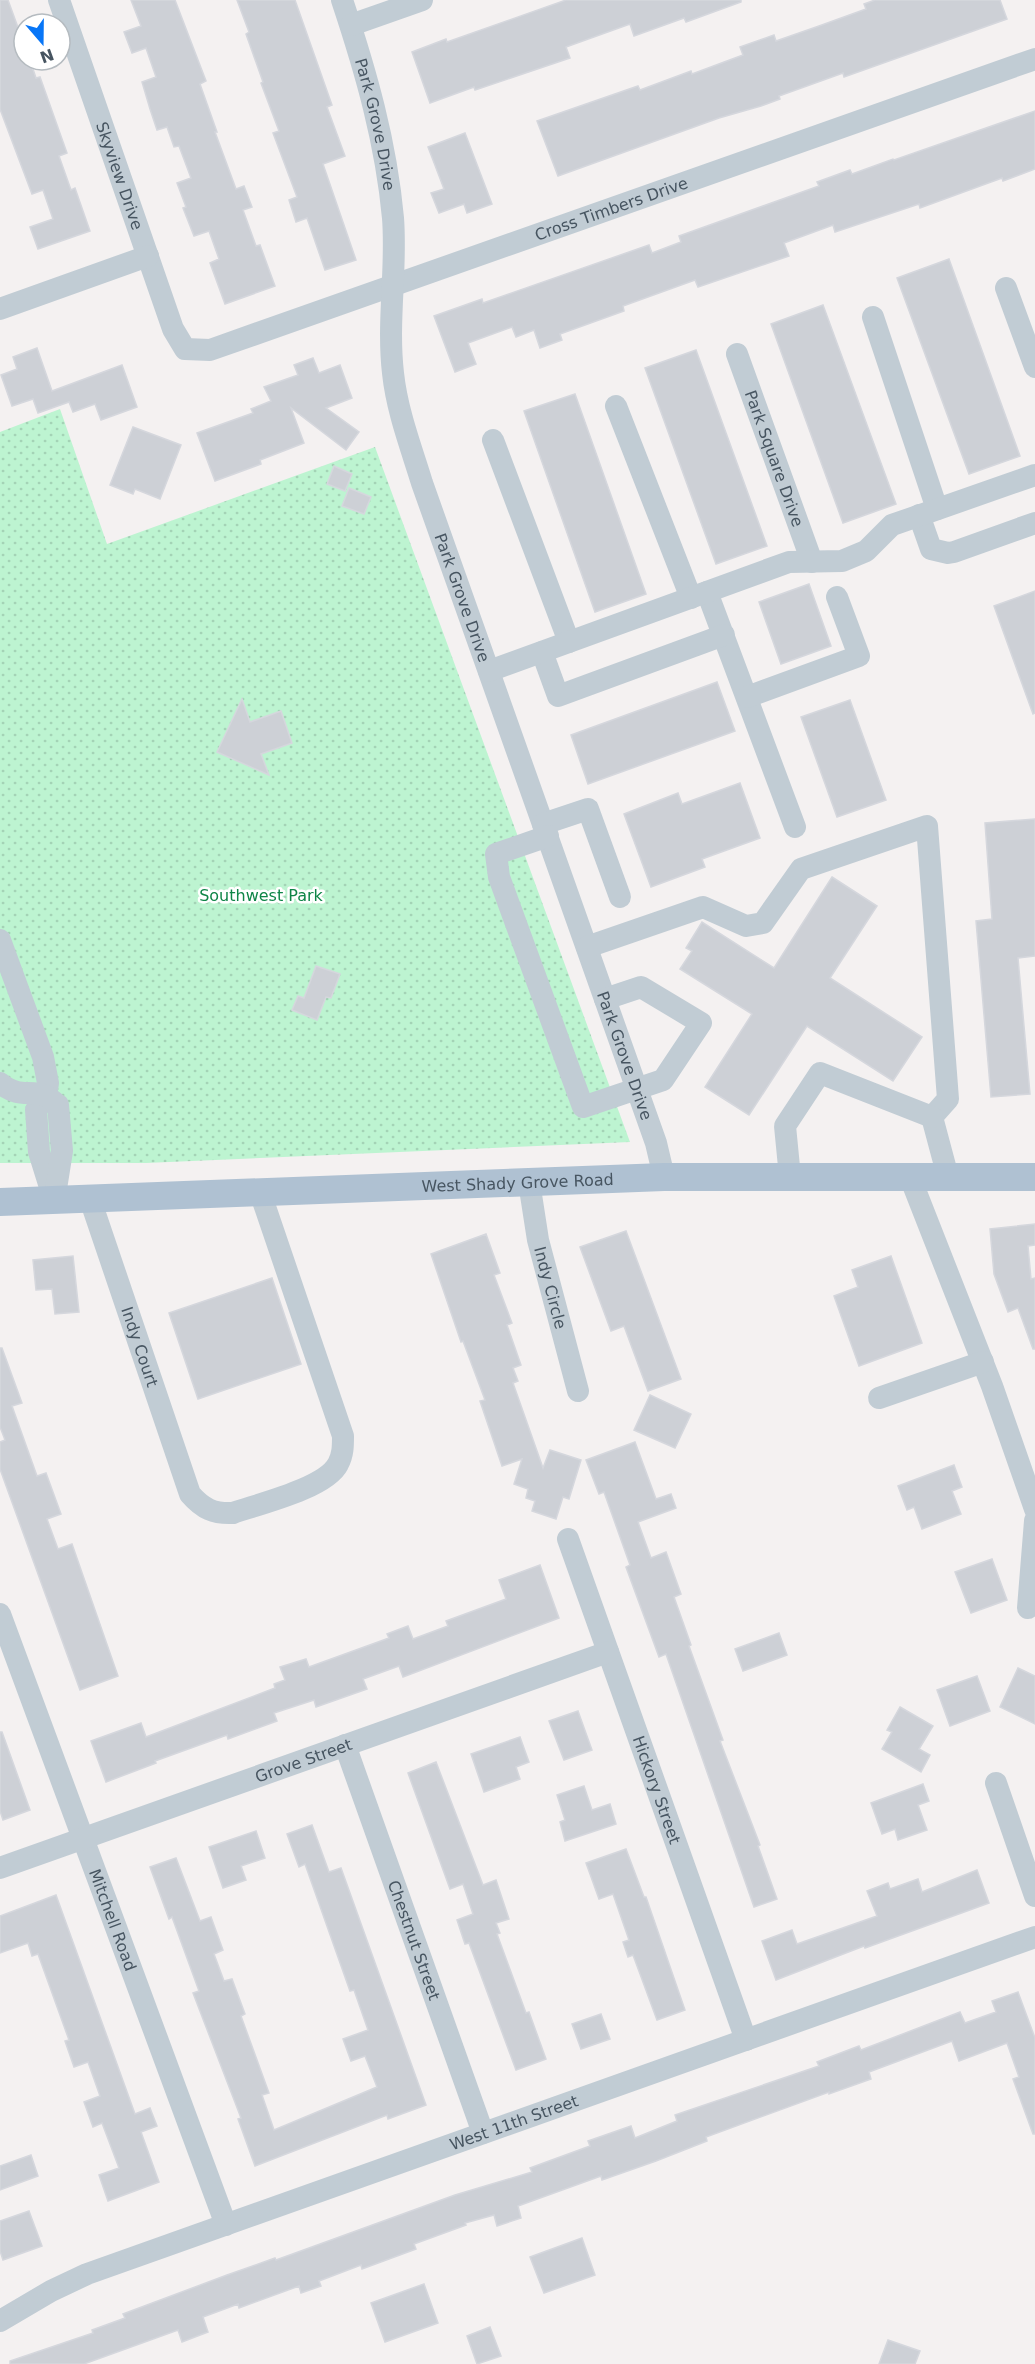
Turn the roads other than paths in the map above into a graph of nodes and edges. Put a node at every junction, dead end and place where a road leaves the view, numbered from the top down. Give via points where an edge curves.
1 (59, 0) edge
2 (342, 0) edge
3 (422, 0) edge
4 (351, 25) junction
5 (1035, 58) edge
6 (148, 256) junction
7 (392, 286) junction
8 (1006, 288) dead end
9 (0, 309) edge
10 (873, 317) dead end
11 (185, 349) joint
12 (738, 354) dead end
13 (1035, 367) edge
14 (616, 406) dead end
15 (493, 440) dead end
16 (1035, 475) edge
17 (928, 512) junction
18 (1035, 523) edge
19 (812, 562) junction
20 (699, 595) junction
21 (837, 597) dead end
22 (723, 635) junction
23 (569, 642) junction
24 (542, 652) junction
25 (489, 671) junction
26 (747, 697) junction
27 (795, 827) dead end
28 (545, 830) junction
29 (620, 897) dead end
30 (0, 940) edge
31 (587, 947) junction
32 (606, 999) junction
33 (0, 1083) edge
34 (637, 1088) junction
35 (46, 1096) junction
36 (932, 1117) junction
37 (664, 1177) junction
38 (790, 1177) junction
39 (910, 1177) junction
40 (948, 1177) junction
41 (1035, 1177) edge
42 (529, 1182) junction
43 (260, 1192) junction
44 (90, 1198) junction
45 (54, 1200) junction
46 (0, 1202) edge
47 (983, 1362) junction
48 (578, 1391) dead end
49 (879, 1398) dead end
50 (1035, 1509) edge
51 (1035, 1521) edge
52 (568, 1539) dead end
53 (1028, 1608) dead end
54 (0, 1614) edge
55 (608, 1652) junction
56 (345, 1745) junction
57 (996, 1783) dead end
58 (83, 1839) junction
59 (0, 1868) edge
60 (1035, 1896) edge
61 (1035, 1937) edge
62 (746, 2040) junction
63 (483, 2133) junction
64 (226, 2225) junction
65 (0, 2321) edge

1 - 6 street, Skyview Drive
2 - 4 street, Park Grove Drive
3 - 4 street
4 - 7 street, Park Grove Drive via 384,149 393,220
5 - 7 street, Cross Timbers Drive
6 - 9 street
6 - 11 street, Skyview Drive via 173,329
7 - 11 street, Cross Timbers Drive via 210,350
7 - 25 street, Park Grove Drive via 393,373 400,416
8 - 13 street
10 - 17 street
12 - 19 street, Park Square Drive
14 - 20 street
15 - 23 street
16 - 17 street
17 - 18 street via 932,549 948,553
17 - 19 street via 892,525 866,551 842,561
19 - 20 street via 789,562
20 - 22 street
20 - 23 street
21 - 26 street via 859,656
22 - 24 street via 558,696
22 - 26 street
23 - 24 street
24 - 25 street
25 - 28 street, Park Grove Drive
26 - 27 street
28 - 29 street via 588,808
28 - 31 street, Park Grove Drive
28 - 34 street via 496,854 499,878 583,1107
30 - 35 street via 43,1057
31 - 32 street, Park Grove Drive
31 - 36 street via 703,907 747,926 764,923 801,869 927,826 948,1099
32 - 34 street, Park Grove Drive
32 - 34 street via 641,987 701,1023 663,1080
33 - 35 street via 23,1094
34 - 37 street, Park Grove Drive
35 - 45 street via 58,1105 62,1151
36 - 38 street via 820,1073 785,1126
36 - 40 street
37 - 38 main road, West Shady Grove Road
37 - 42 main road, West Shady Grove Road
38 - 39 main road, West Shady Grove Road
39 - 40 main road, West Shady Grove Road
39 - 47 street
40 - 41 main road, West Shady Grove Road
42 - 43 main road, West Shady Grove Road
42 - 48 street, Indy Circle via 538,1240
43 - 44 main road, West Shady Grove Road
43 - 44 street, Indy Court via 343,1436 343,1451 333,1471 315,1485 221,1514 198,1504 190,1494
44 - 45 main road, West Shady Grove Road
45 - 46 main road, West Shady Grove Road
47 - 49 street
47 - 50 street
51 - 53 street
52 - 55 street, Hickory Street
54 - 58 street, Mitchell Road
55 - 56 street, Grove Street
55 - 62 street, Hickory Street
56 - 58 street, Grove Street
56 - 63 street, Chestnut Street
57 - 60 street
58 - 59 street, Grove Street
58 - 64 street, Mitchell Road
61 - 62 street, West 11th Street
62 - 63 street, West 11th Street
63 - 64 street, West 11th Street
64 - 65 street, West 11th Street via 87,2274

